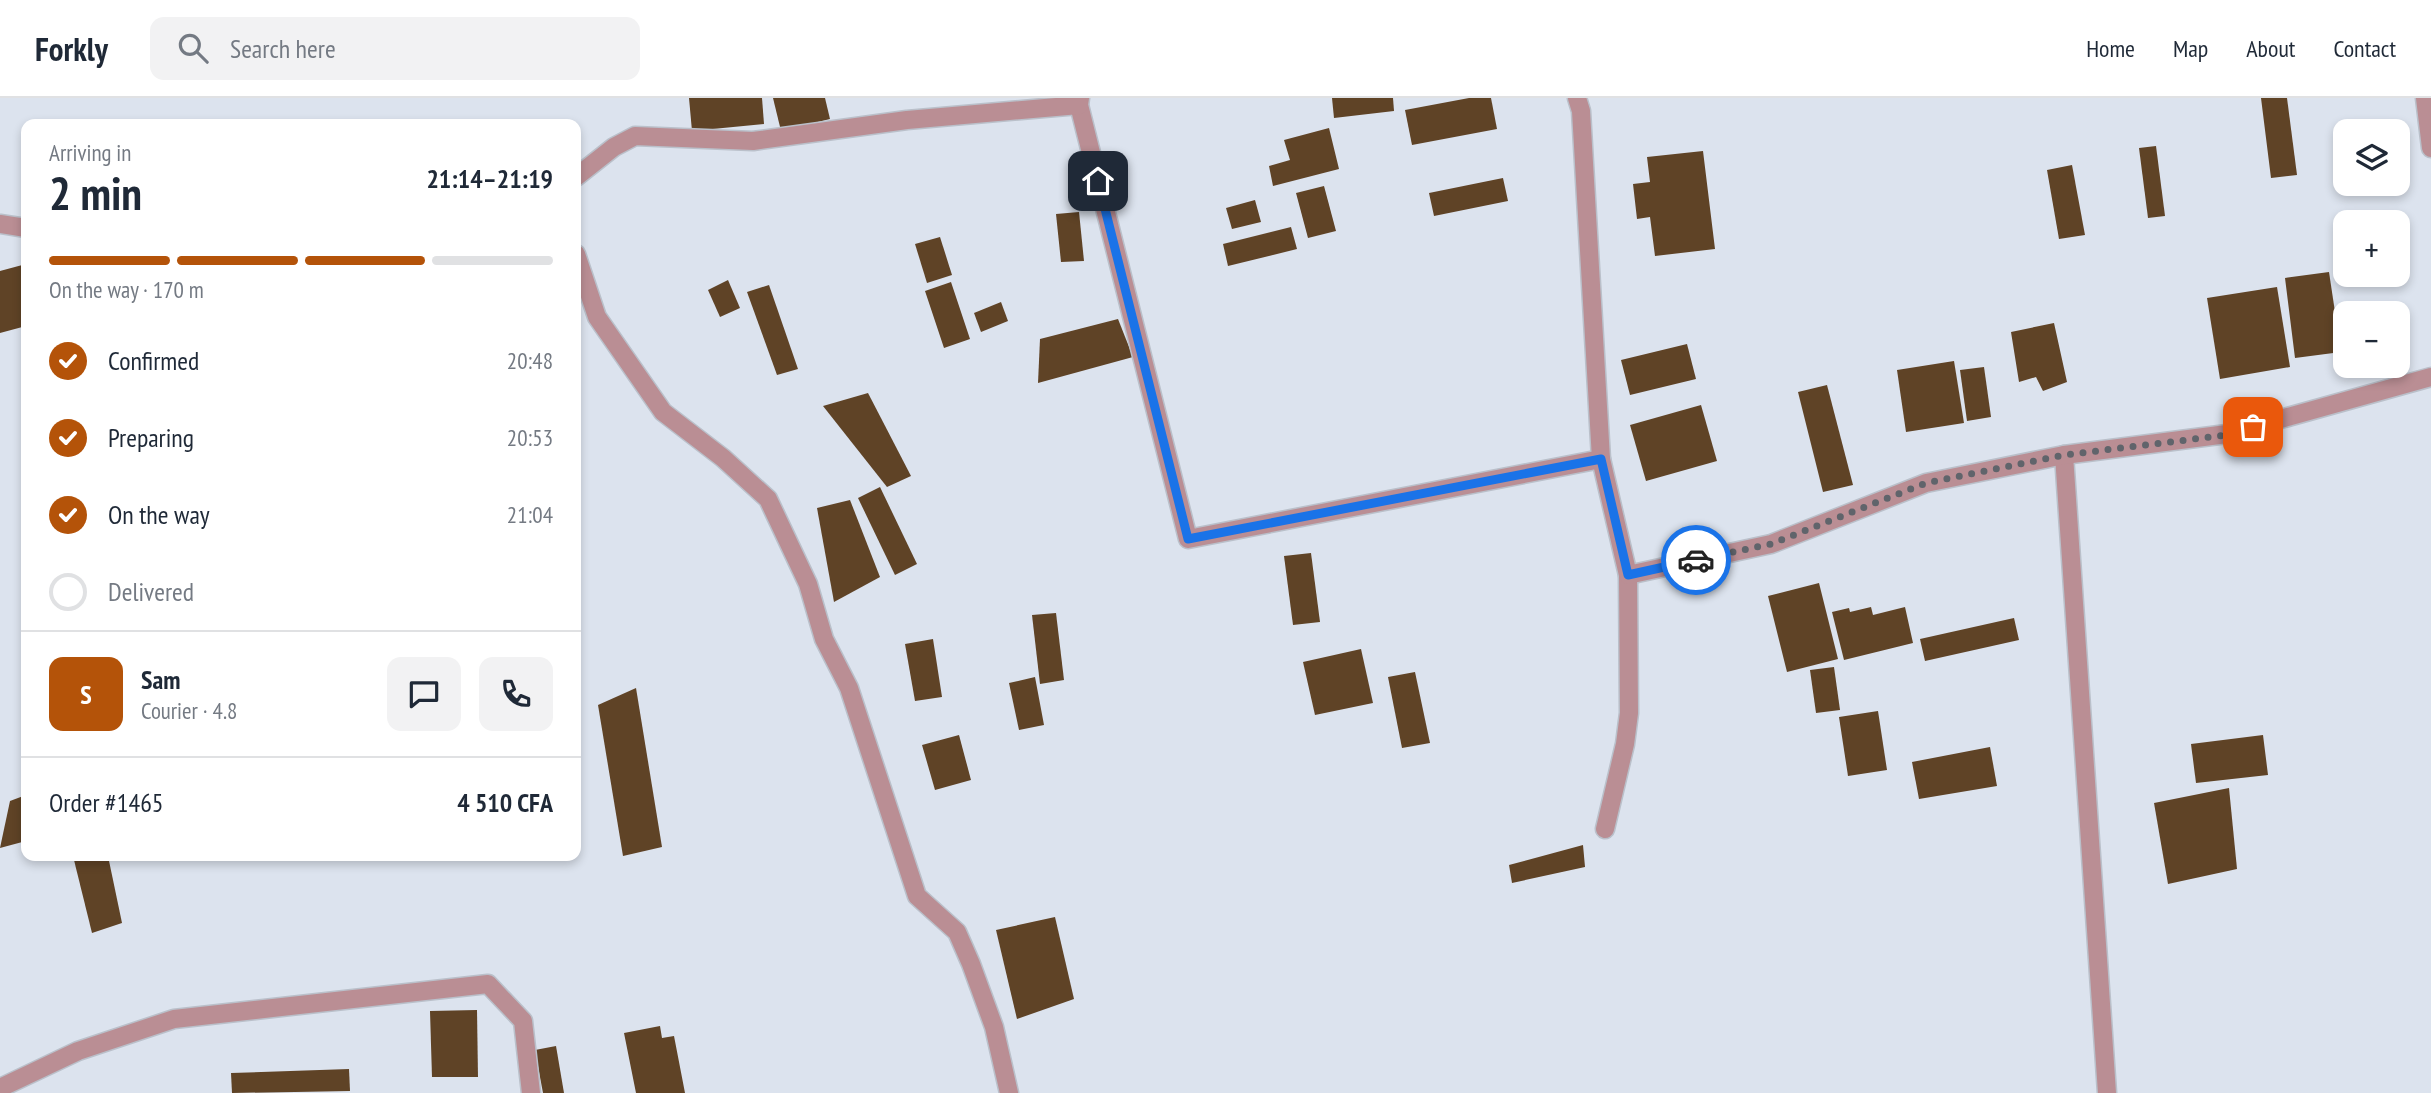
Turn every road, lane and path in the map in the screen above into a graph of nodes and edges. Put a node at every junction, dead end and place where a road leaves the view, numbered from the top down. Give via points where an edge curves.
1 (1577, 98) edge
2 (2426, 98) edge
3 (1079, 101) edge
4 (2431, 148) edge
5 (581, 173) edge
6 (0, 224) edge
7 (21, 227) edge
8 (581, 269) edge
9 (2431, 377) edge
10 (2064, 455) junction
11 (1601, 459) junction
12 (1628, 575) junction
13 (1605, 829) dead end
14 (0, 1088) edge
15 (531, 1093) edge
16 (1009, 1093) edge
17 (2107, 1093) edge

1 - 11 street
2 - 4 street
3 - 5 street via 753,141 635,136
3 - 11 street via 1188,539
6 - 7 street
8 - 16 street via 597,317 663,412 768,499 808,584 824,639 849,688 917,895 957,932 971,964 994,1027
9 - 10 street via 2227,435
10 - 12 street via 1926,483 1771,544
10 - 17 street
11 - 12 street
12 - 13 street via 1629,713
14 - 15 street via 78,1051 174,1019 488,984 523,1021

